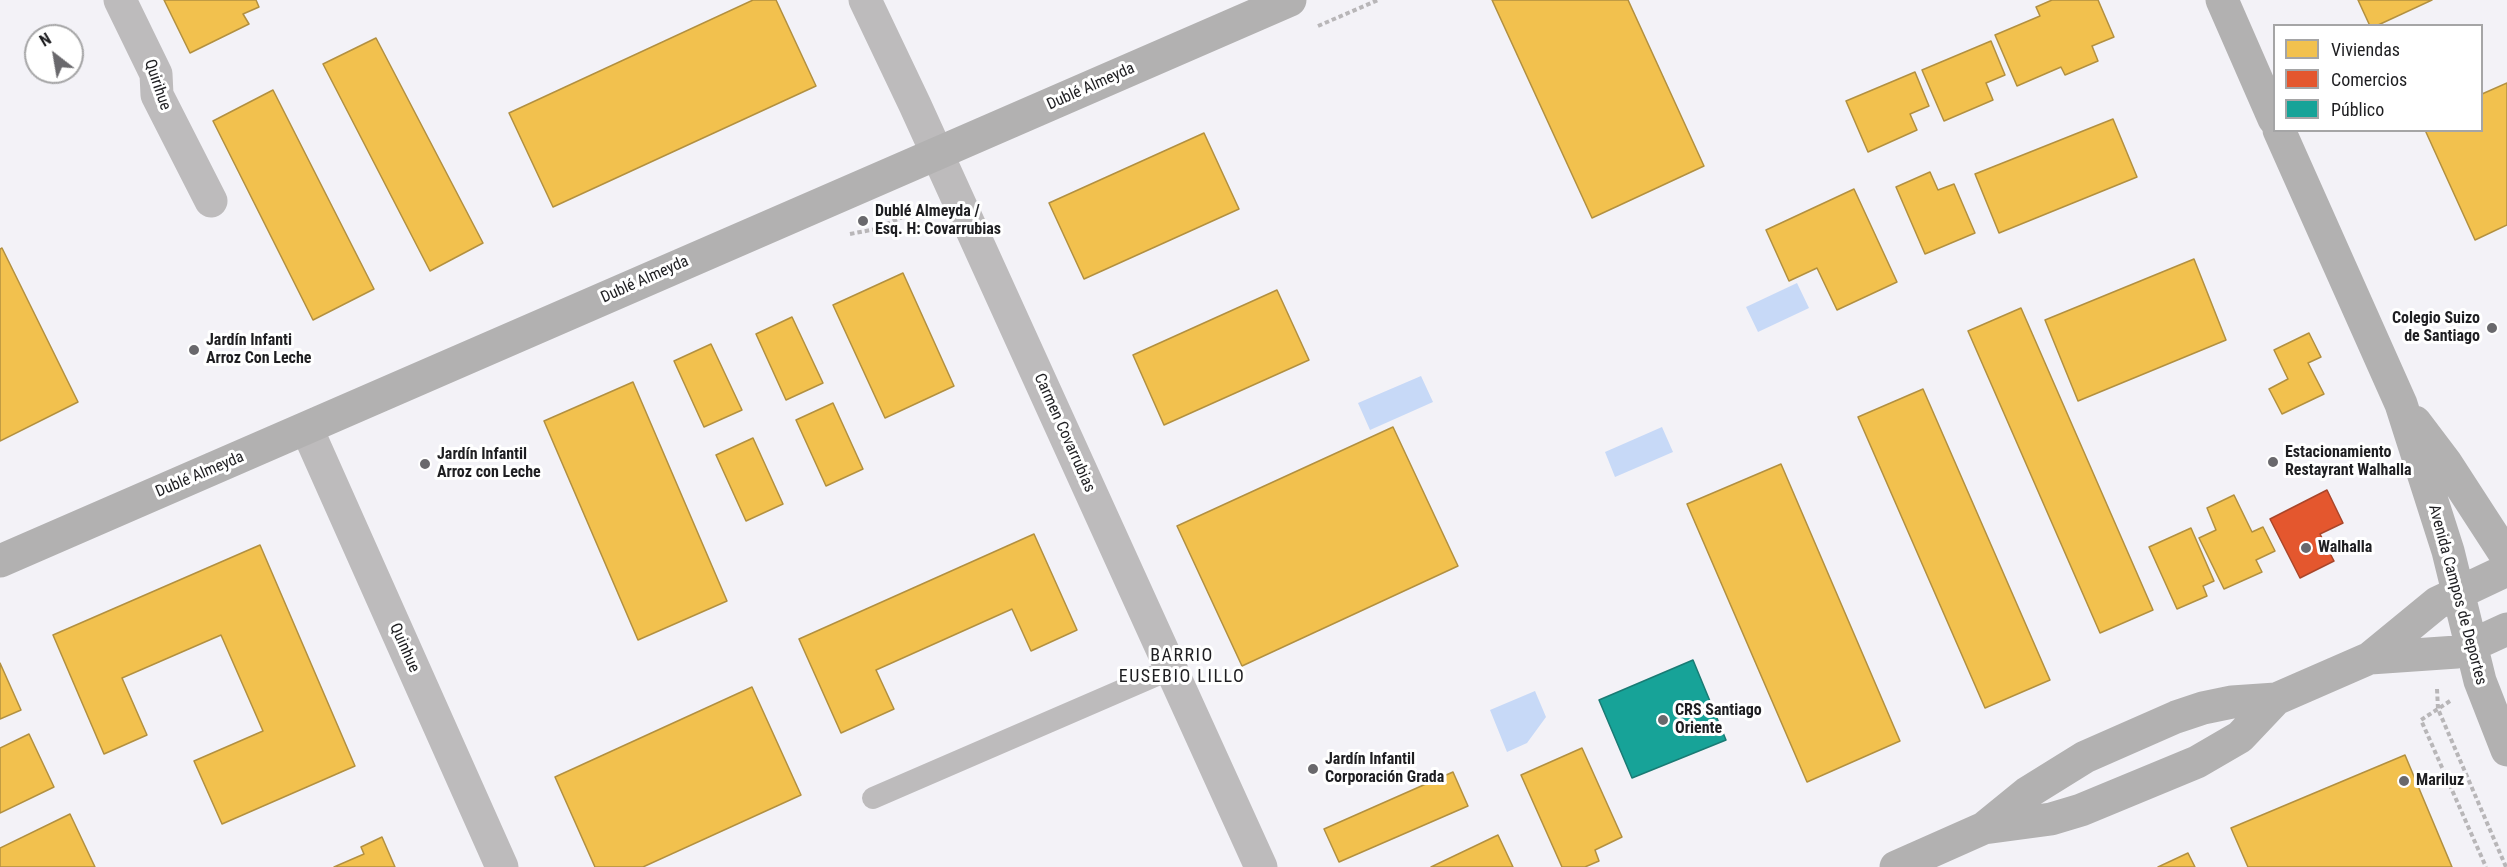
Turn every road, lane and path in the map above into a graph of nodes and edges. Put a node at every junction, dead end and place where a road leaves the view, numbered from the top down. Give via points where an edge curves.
1 (120, 0) edge
2 (865, 0) edge
3 (1290, 0) edge
4 (2222, 0) edge
5 (2273, 117) edge
6 (2280, 132) edge
7 (936, 153) junction
8 (211, 201) dead end
9 (2401, 404) junction
10 (307, 429) junction
11 (2507, 557) edge
12 (0, 561) edge
13 (2507, 570) edge
14 (2458, 592) junction
15 (2507, 629) edge
16 (2471, 645) junction
17 (2370, 658) junction
18 (1171, 669) junction
19 (2276, 699) junction
20 (2450, 701) dead end
21 (2507, 750) edge
22 (873, 798) dead end
23 (1984, 828) junction
24 (502, 867) edge
25 (1261, 867) edge
26 (1896, 867) edge
27 (2487, 867) edge

1 - 8 street, Quirihue via 156,74 157,95
2 - 7 street, Carmen Covarrubias
3 - 7 main road, Dublé Almeyda
4 - 5 main road
6 - 9 main road, Avenida Campos de Deportes
7 - 10 main road, Dublé Almeyda
7 - 18 street, Carmen Covarrubias
9 - 11 main road, Avenida Campos de Deportes
9 - 14 main road, Avenida Campos de Deportes
10 - 12 main road, Dublé Almeyda
10 - 24 street, Quinhue
13 - 14 main road
14 - 16 main road, Avenida Campos de Deportes
14 - 17 main road via 2437,603
15 - 16 main road
16 - 17 main road via 2457,652
16 - 21 main road, Avenida Campos de Deportes via 2480,681
17 - 19 main road
18 - 22 lane
18 - 25 street, Carmen Covarrubias
19 - 23 main road via 2203,708 2095,752 2027,793
19 - 23 main road via 2240,736 2197,762 2081,810 2050,819
20 - 27 path via 2421,720
23 - 26 main road

